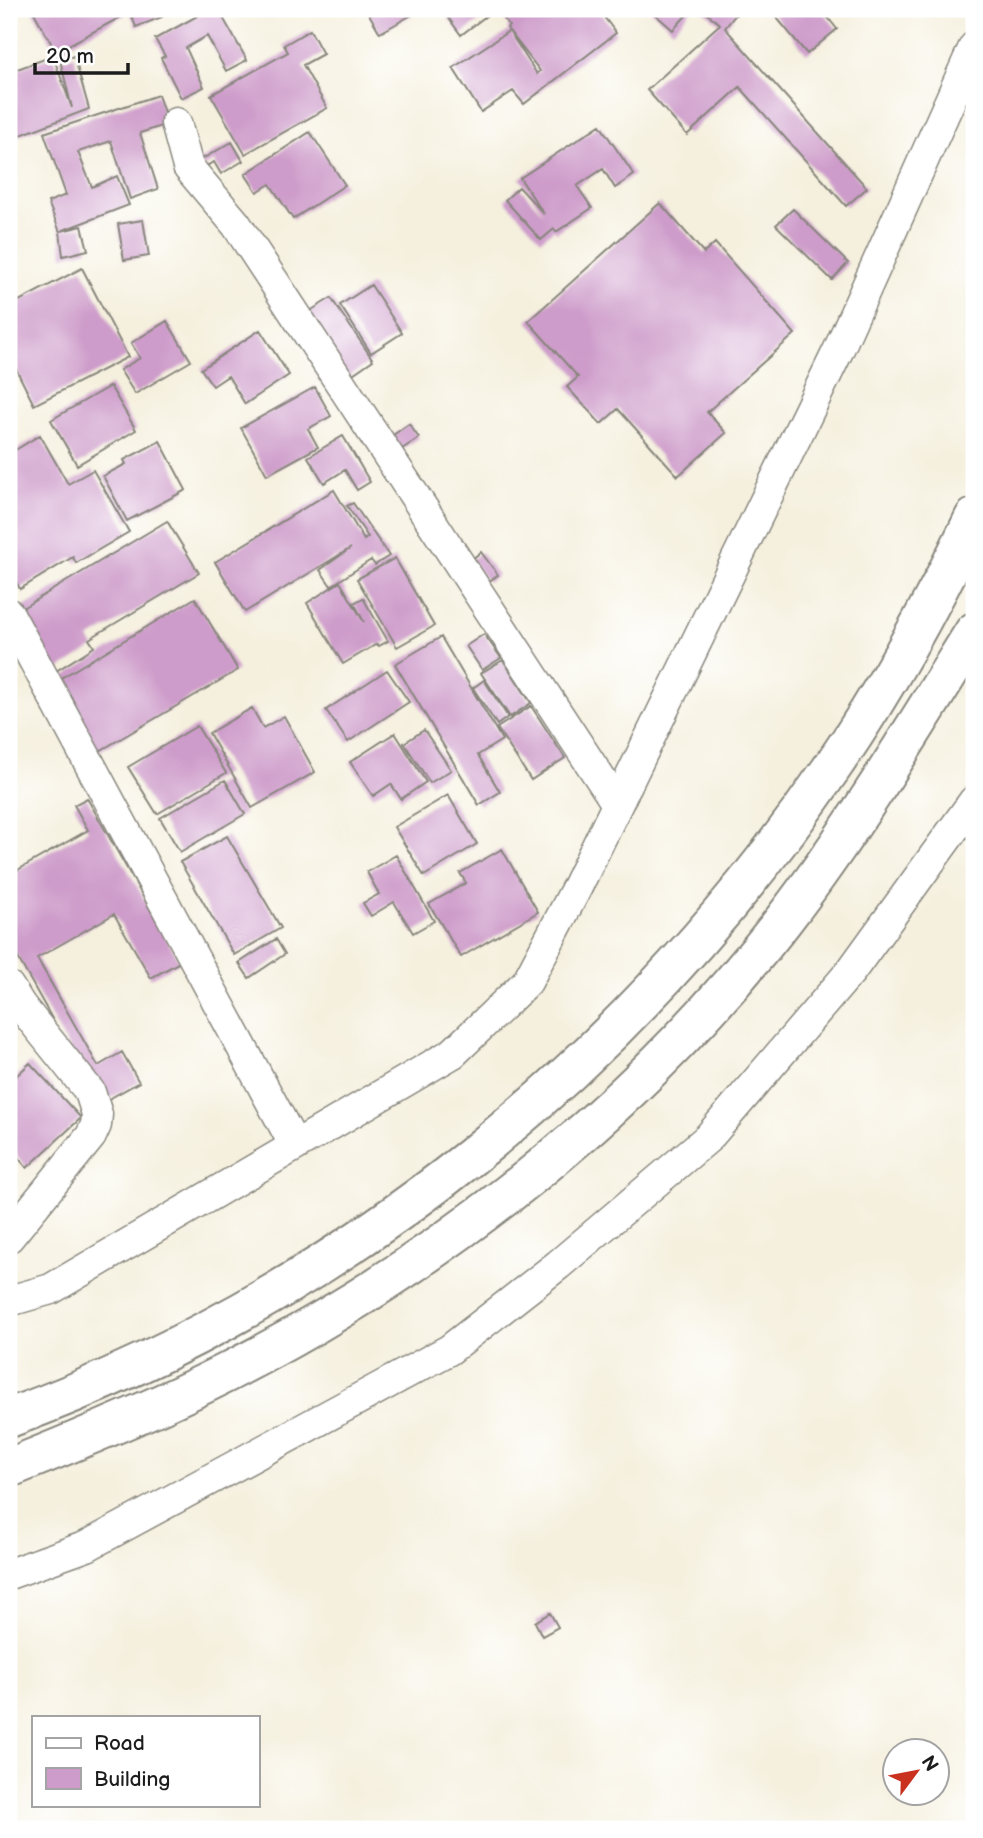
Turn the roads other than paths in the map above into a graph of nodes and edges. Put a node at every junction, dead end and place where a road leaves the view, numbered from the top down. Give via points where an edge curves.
1 (974, 47) edge
2 (176, 123) dead end
3 (974, 518) edge
4 (9, 614) edge
5 (974, 632) edge
6 (974, 801) edge
7 (617, 804) junction
8 (9, 987) edge
9 (295, 1146) junction
10 (9, 1237) edge
11 (9, 1301) edge
12 (9, 1418) edge
13 (9, 1468) edge
14 (9, 1573) edge

1 - 7 street via 838,351
2 - 7 street via 188,167 236,223
3 - 12 highway via 875,701 787,830 653,991 569,1074 484,1149 305,1274 190,1340
4 - 9 street
5 - 13 highway via 862,812 781,922 703,1016 614,1107 517,1189 422,1259 323,1321 115,1426
6 - 14 street via 851,971 708,1138 558,1265 449,1350 87,1546
7 - 9 street via 527,982 453,1053
8 - 10 street via 90,1092 97,1114 91,1136
9 - 11 street via 51,1289

